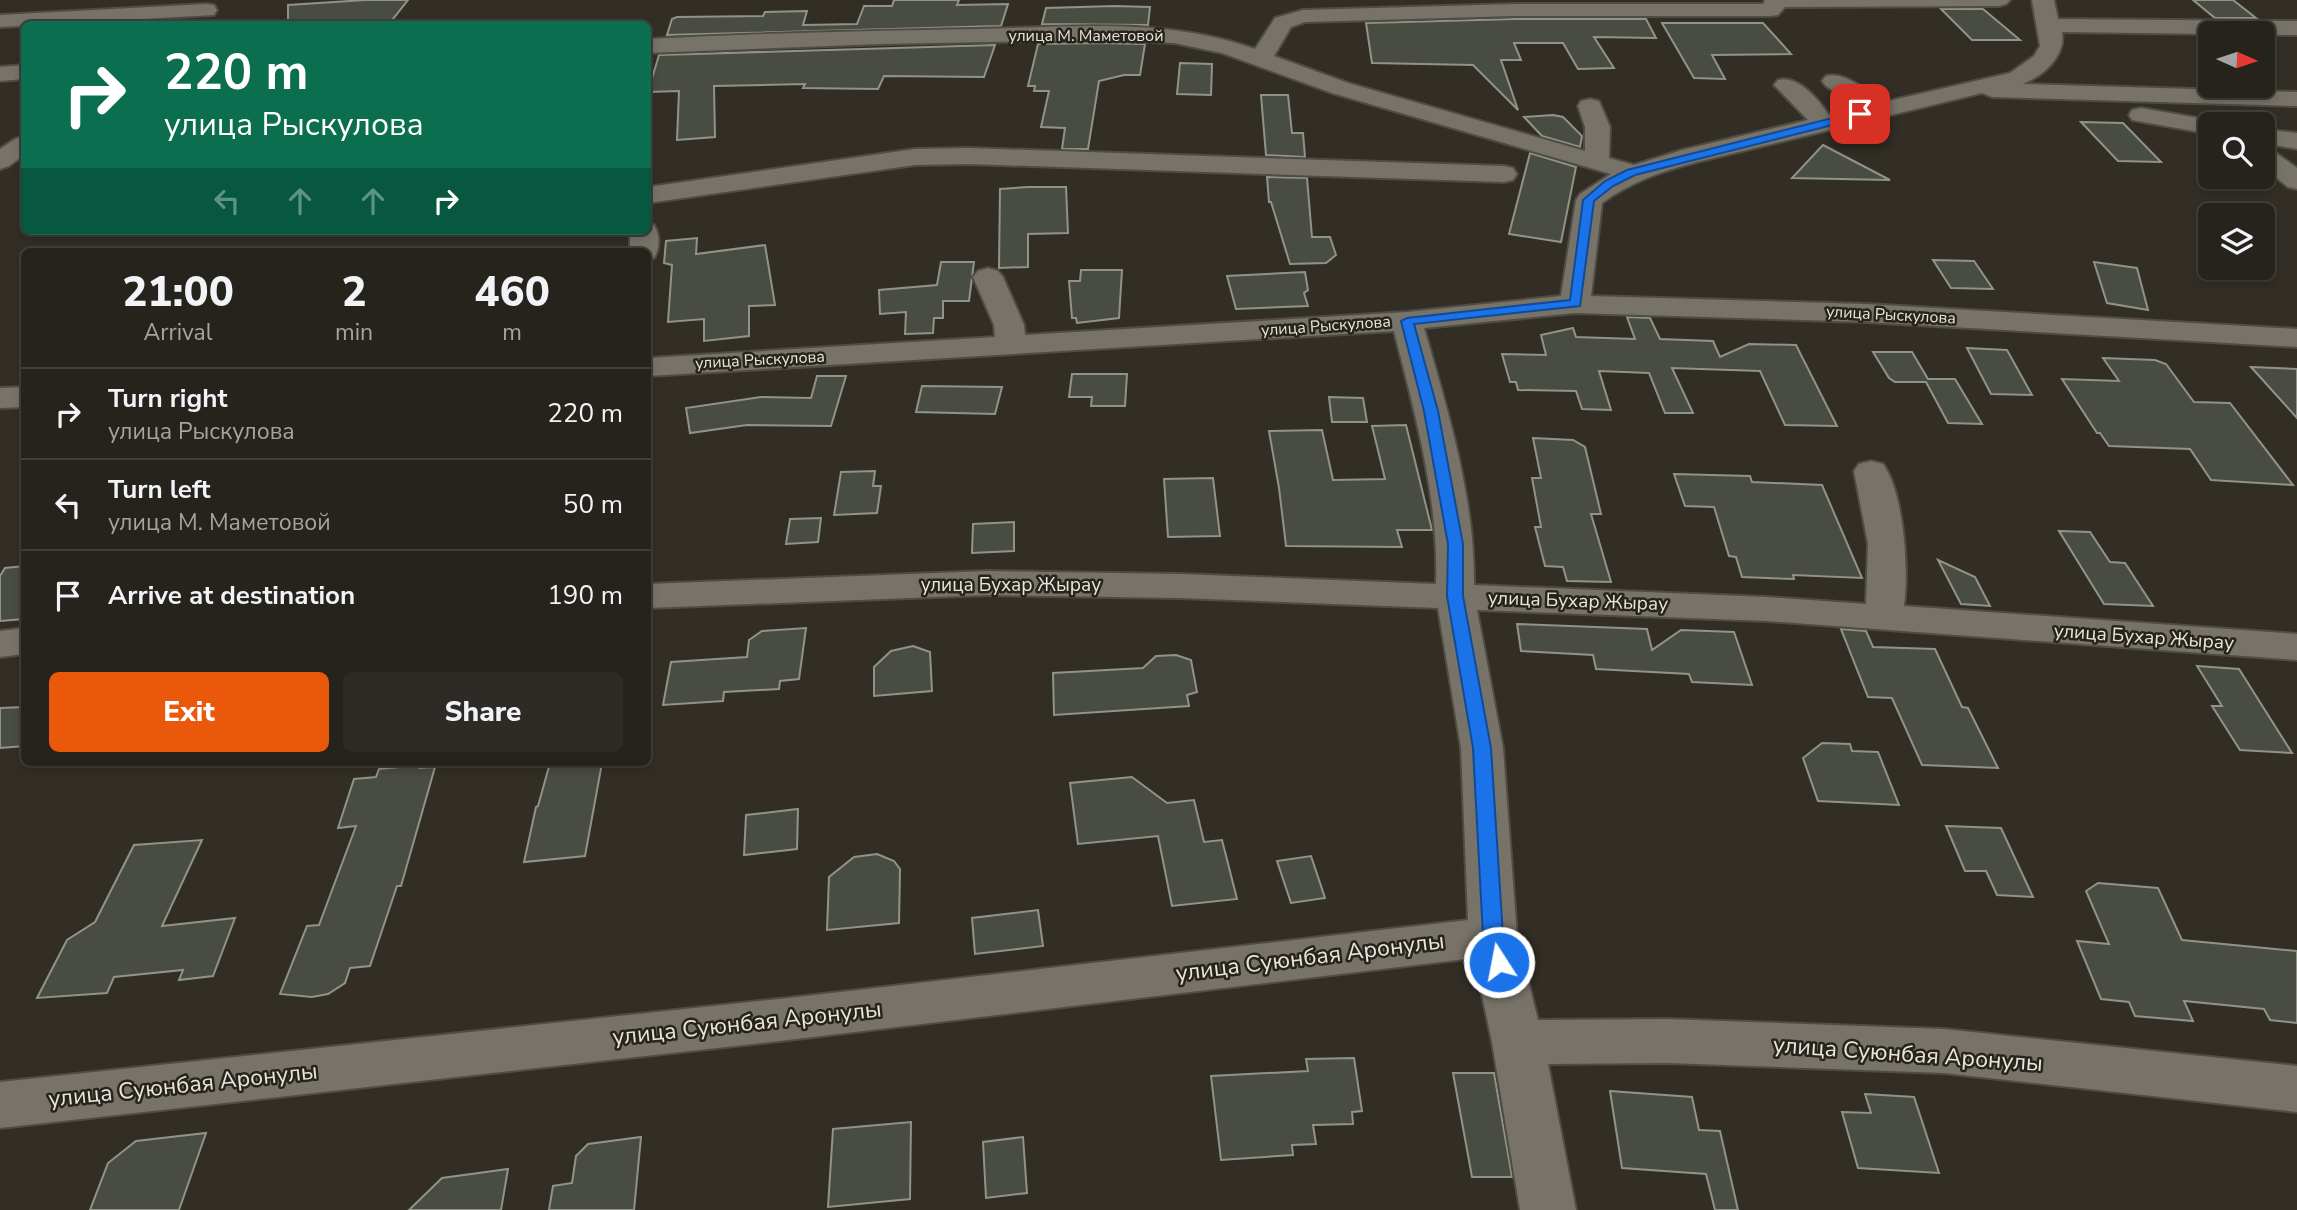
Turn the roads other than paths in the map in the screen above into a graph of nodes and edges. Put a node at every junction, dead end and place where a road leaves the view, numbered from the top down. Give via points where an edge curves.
1 (211, 5) edge
2 (2026, 5) edge
3 (0, 21) edge
4 (192, 21) edge
5 (2297, 28) edge
6 (651, 46) edge
7 (1262, 57) junction
8 (21, 72) edge
9 (0, 74) edge
10 (1833, 81) dead end
11 (1786, 85) dead end
12 (1973, 89) junction
13 (2025, 93) junction
14 (2297, 99) edge
15 (1578, 108) dead end
16 (1880, 110) junction
17 (1816, 125) junction
18 (2198, 125) edge
19 (1848, 132) dead end
20 (2275, 138) edge
21 (2297, 141) edge
22 (1597, 153) junction
23 (2275, 164) edge
24 (1631, 172) junction
25 (1504, 174) dead end
26 (2297, 181) edge
27 (651, 195) edge
28 (988, 277) dead end
29 (1576, 303) junction
30 (1407, 321) junction
31 (2297, 338) edge
32 (1011, 345) junction
33 (651, 367) edge
34 (21, 397) edge
35 (0, 398) edge
36 (1871, 471) dead end
37 (1455, 596) junction
38 (651, 597) edge
39 (1883, 618) junction
40 (21, 641) edge
41 (0, 644) edge
42 (2297, 647) edge
43 (1493, 936) junction
44 (1518, 1042) junction
45 (2297, 1089) edge
46 (0, 1105) edge
47 (1548, 1210) edge

1 - 3 street
1 - 4 street
2 - 5 street
2 - 7 street via 1785,1 1773,4 1770,10 1303,16 1283,23
2 - 12 street, улица М. Маметовой via 2052,49 2043,63 2018,78
6 - 7 street, улица М. Маметовой via 1129,22
7 - 22 street, улица М. Маметовой via 1340,88
8 - 9 street
10 - 16 street
11 - 17 street via 1815,112
12 - 13 street
12 - 16 street, улица М. Маметовой
13 - 14 street
13 - 18 street
15 - 22 street
16 - 17 street, улица М. Маметовой
17 - 19 street
17 - 24 street, улица М. Маметовой
20 - 21 street
22 - 24 street, улица М. Маметовой
23 - 26 street
24 - 29 street, улица М. Маметовой via 1589,200
25 - 27 street via 915,157
28 - 32 street via 1009,325
29 - 30 street, улица Рыскулова
29 - 31 street, улица Рыскулова via 1852,312
30 - 32 street, улица Рыскулова
30 - 37 street via 1431,411 1456,544
32 - 33 street, улица Рыскулова
34 - 35 street
36 - 39 street via 1888,551
37 - 38 street, улица Бухар Жырау via 987,583
37 - 39 street, улица Бухар Жырау
37 - 43 street via 1482,748
39 - 42 street, улица Бухар Жырау
40 - 41 street
43 - 44 street
43 - 46 street, улица Суюнбая Аронулы
44 - 45 street, улица Суюнбая Аронулы via 1667,1041 1944,1051
44 - 47 street

